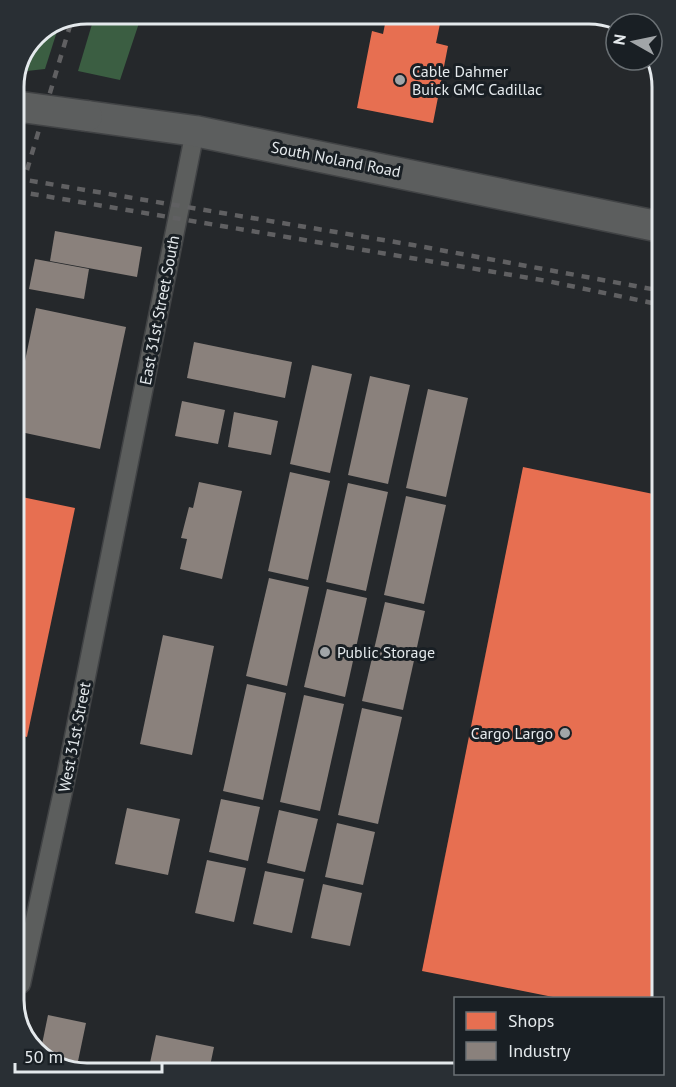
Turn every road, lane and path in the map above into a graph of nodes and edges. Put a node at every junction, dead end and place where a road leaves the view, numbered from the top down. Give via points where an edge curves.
1 (24, 107) edge
2 (195, 131) junction
3 (652, 225) edge
4 (123, 489) joint
5 (24, 970) edge

1 - 2 main road, South Noland Road, bridge
2 - 3 main road, South Noland Road
2 - 4 street, East 31st Street South
4 - 5 street, West 31st Street

